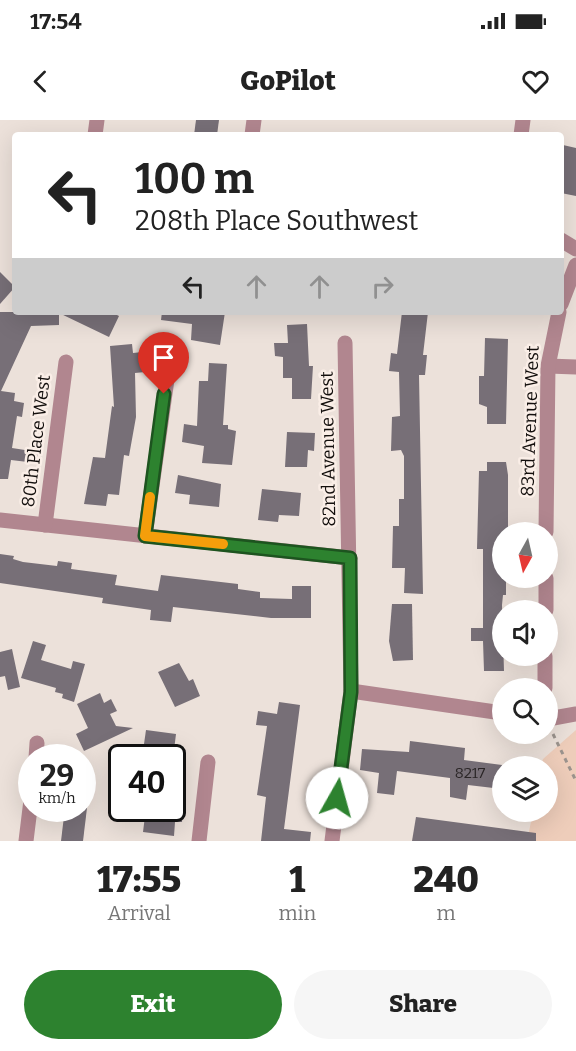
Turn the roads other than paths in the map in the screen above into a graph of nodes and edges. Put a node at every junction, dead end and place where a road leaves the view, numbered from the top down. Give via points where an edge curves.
1 (569, 270) edge
2 (564, 291) edge
3 (557, 315) edge
4 (345, 342) dead end
5 (172, 344) dead end
6 (66, 362) dead end
7 (548, 366) junction
8 (576, 367) edge
9 (0, 520) edge
10 (546, 522) edge
11 (45, 525) junction
12 (145, 536) junction
13 (350, 558) junction
14 (351, 692) junction
15 (492, 712) edge
16 (576, 714) edge
17 (558, 717) edge
18 (208, 762) dead end
19 (28, 822) edge
20 (26, 841) edge
21 (199, 841) edge
22 (332, 841) edge

1 - 2 street
3 - 7 street, 83rd Avenue West
4 - 13 street, 82nd Avenue West
5 - 12 street
6 - 11 street, 80th Place West
7 - 8 street
7 - 10 street, 83rd Avenue West
9 - 11 street
11 - 12 street
12 - 13 street
13 - 14 street, 82nd Avenue West
14 - 15 street
14 - 22 street, 82nd Avenue West
16 - 17 street
18 - 21 street
19 - 20 street

